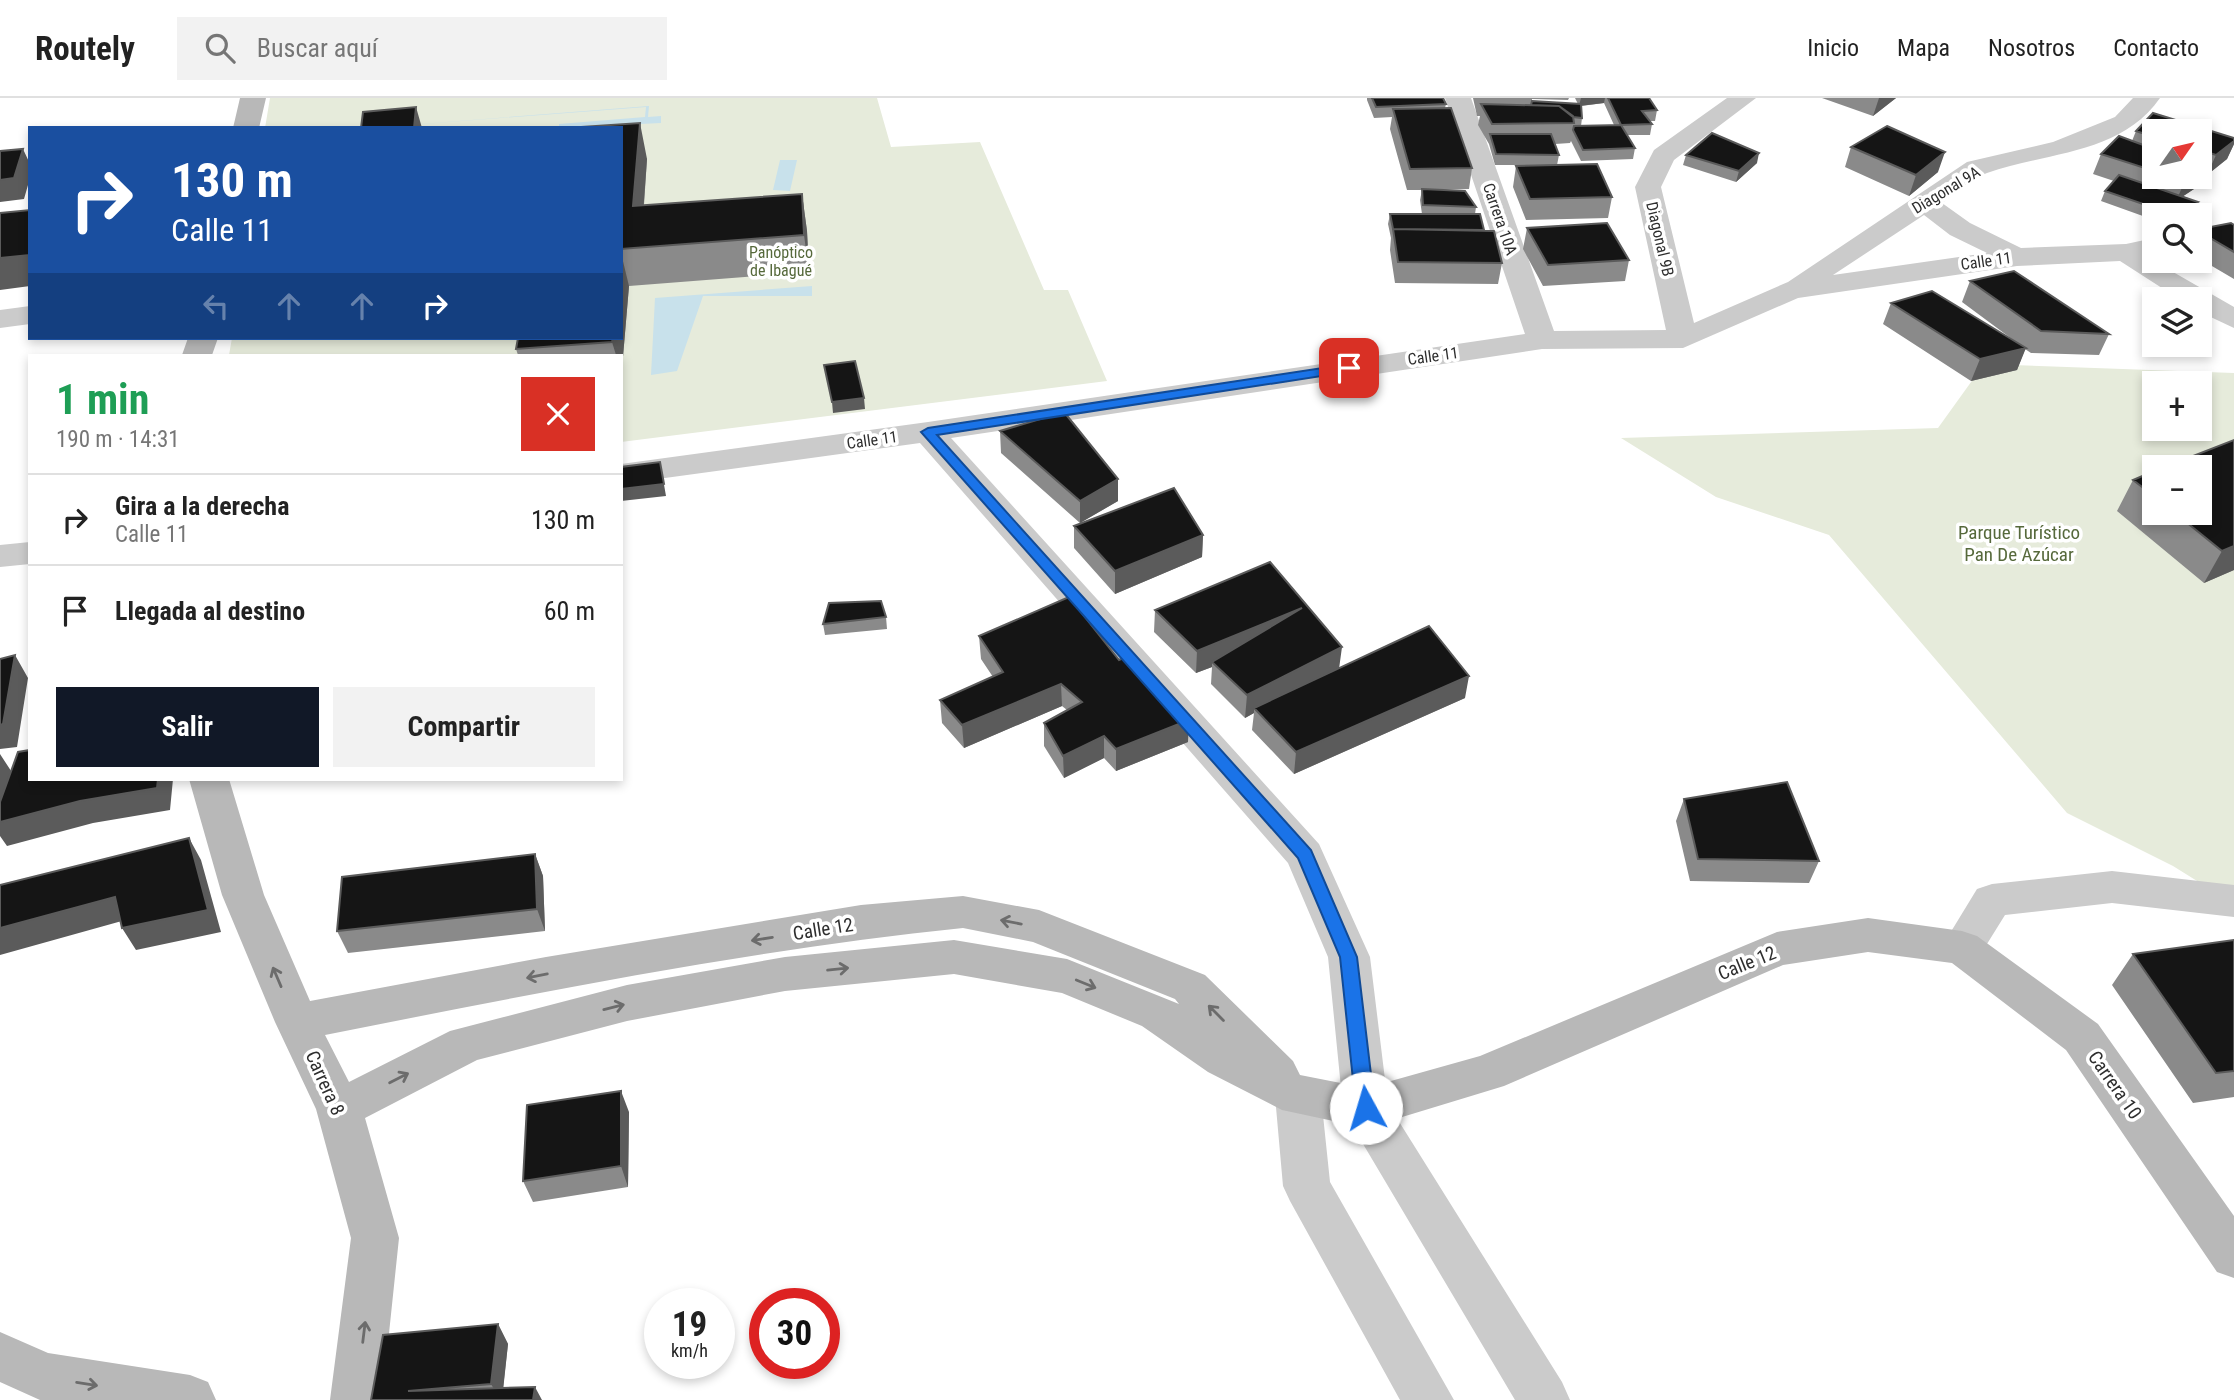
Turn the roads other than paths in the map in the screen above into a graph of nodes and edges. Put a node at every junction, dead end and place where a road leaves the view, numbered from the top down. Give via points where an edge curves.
1 (253, 98) edge
2 (1458, 98) edge
3 (1743, 98) edge
4 (2147, 98) edge
5 (246, 126) edge
6 (1924, 202) junction
7 (2140, 249) edge
8 (2017, 257) junction
9 (1791, 289) junction
10 (2213, 308) edge
11 (28, 315) edge
12 (0, 319) edge
13 (1683, 339) junction
14 (1542, 340) junction
15 (928, 432) junction
16 (623, 474) edge
17 (28, 553) edge
18 (0, 556) edge
19 (210, 781) edge
20 (2234, 901) edge
21 (1962, 948) junction
22 (297, 1022) junction
23 (1298, 1096) junction
24 (1366, 1108) junction
25 (339, 1110) junction
26 (2234, 1256) edge
27 (24, 1378) edge
28 (190, 1400) edge
29 (356, 1400) edge
30 (1429, 1400) edge
31 (1544, 1400) edge

1 - 5 street
2 - 14 street, Carrera 10A
3 - 13 street, Diagonal 9B via 1663,156 1648,187
4 - 6 street, Diagonal 9A via 2124,122 2061,148 1976,168
6 - 8 street via 1960,229
6 - 9 street, Diagonal 9A
7 - 8 street, Calle 11
7 - 10 street
8 - 9 street, Calle 11
9 - 13 street, Calle 11
11 - 12 street
13 - 14 street, Calle 11
14 - 15 street, Calle 11
15 - 16 street, Calle 11
15 - 24 street via 1305,855 1349,957
17 - 18 street
22 -> 19 street, Carrera 8 via 243,895
20 - 21 street via 2112,887 1992,900
21 - 24 street, Calle 12 via 1868,935 1777,949 1489,1073
21 - 26 street, Carrera 10 via 2082,1037
23 -> 22 street, Calle 12 via 1190,987 1039,927 963,912 861,922 600,965
22 - 25 street, Carrera 8
23 - 24 street, Calle 12
25 -> 23 street, Calle 12 via 466,1044 627,1003 785,974 954,957 1067,976 1158,1013 1224,1059
23 - 30 street via 1307,1186
24 - 31 street
29 -> 25 street, Carrera 8 via 375,1238
27 -> 28 street

